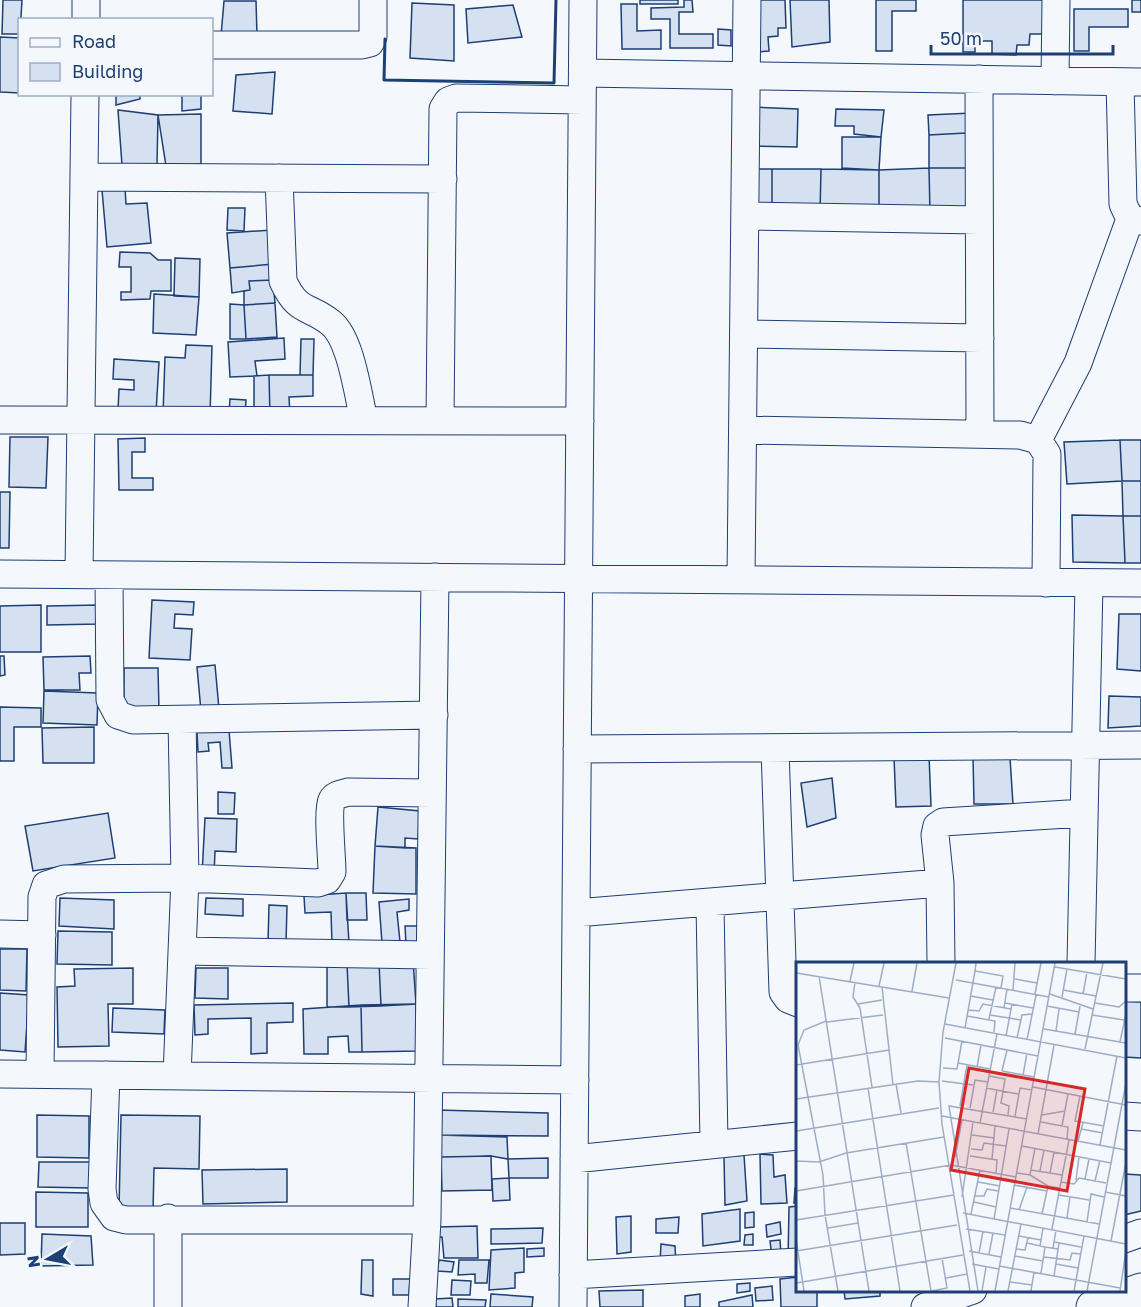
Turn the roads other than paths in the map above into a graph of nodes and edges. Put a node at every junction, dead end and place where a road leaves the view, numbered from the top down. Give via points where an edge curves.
1 (86, 0) edge
2 (373, 0) edge
3 (583, 0) edge
4 (747, 0) edge
5 (1056, 0) edge
6 (86, 18) edge
7 (213, 45) edge
8 (582, 73) junction
9 (746, 76) junction
10 (979, 80) junction
11 (1055, 81) junction
12 (1130, 82) edge
13 (85, 96) edge
14 (582, 100) junction
15 (84, 177) junction
16 (279, 178) junction
17 (442, 179) junction
18 (745, 216) junction
19 (980, 220) junction
20 (1136, 220) edge
21 (744, 334) junction
22 (980, 338) junction
23 (0, 420) edge
24 (81, 420) junction
25 (364, 420) junction
26 (440, 421) junction
27 (580, 421) junction
28 (743, 430) junction
29 (980, 434) junction
30 (1038, 440) junction
31 (0, 574) edge
32 (79, 574) junction
33 (109, 575) junction
34 (435, 577) junction
35 (579, 578) junction
36 (741, 580) junction
37 (1046, 583) junction
38 (1089, 583) junction
39 (1141, 583) edge
40 (434, 715) junction
41 (182, 720) junction
42 (1141, 745) edge
43 (1085, 746) junction
44 (775, 748) junction
45 (578, 749) junction
46 (432, 793) junction
47 (1084, 813) junction
48 (185, 878) junction
49 (940, 883) junction
50 (778, 896) junction
51 (710, 902) junction
52 (576, 913) junction
53 (0, 934) edge
54 (42, 934) junction
55 (182, 951) junction
56 (430, 955) junction
57 (941, 962) edge
58 (1080, 962) edge
59 (796, 1002) edge
60 (0, 1074) edge
61 (40, 1074) junction
62 (106, 1075) junction
63 (177, 1076) junction
64 (429, 1079) junction
65 (575, 1080) junction
66 (1126, 1116) edge
67 (1141, 1117) edge
68 (796, 1136) edge
69 (714, 1144) junction
70 (574, 1159) junction
71 (168, 1218) junction
72 (427, 1220) junction
73 (1141, 1233) edge
74 (1126, 1239) edge
75 (796, 1262) edge
76 (573, 1275) junction
77 (1141, 1290) edge
78 (967, 1292) edge
79 (1082, 1292) edge
80 (168, 1307) edge
81 (422, 1307) edge
82 (573, 1307) edge
83 (925, 1307) edge
84 (1085, 1307) edge
85 (1093, 1307) edge

1 - 6 street
2 - 7 street via 370,43
3 - 8 street
4 - 9 street
5 - 11 street
8 - 9 street
8 - 14 street
9 - 10 street
9 - 18 street
10 - 11 street
10 - 19 street
11 - 12 street
12 - 20 street via 1124,204
13 - 15 street
14 - 17 street via 448,101 443,109
14 - 27 street
15 - 16 street
15 - 24 street
16 - 17 street
16 - 25 street via 283,281 290,296 306,310 332,323 346,345
17 - 26 street
18 - 19 street
18 - 21 street
19 - 22 street
20 - 30 street via 1078,363
21 - 22 street
21 - 28 street
22 - 29 street
23 - 24 street
24 - 25 street
24 - 32 street
25 - 26 street
26 - 27 street
27 - 35 street
28 - 29 street
28 - 36 street
29 - 30 street via 1020,435
30 - 37 street via 1047,454
31 - 32 street
32 - 33 street
33 - 34 street
33 - 41 street via 110,700 118,715 133,720
34 - 35 street
34 - 40 street
35 - 36 street
35 - 45 street
36 - 37 street
37 - 38 street
38 - 39 street
38 - 43 street
40 - 41 street
40 - 46 street
41 - 48 street
42 - 43 street
43 - 44 street
43 - 47 street
44 - 45 street
44 - 50 street
45 - 52 street
46 - 48 street via 336,795 331,800 332,872 327,880 318,883
46 - 56 street
47 - 49 street via 944,822 937,826 935,835
47 - 58 street
48 - 54 street via 53,881 46,885 42,897
48 - 55 street
49 - 50 street
49 - 57 street
50 - 51 street
50 - 59 street via 783,992
51 - 52 street
51 - 69 street
52 - 65 street
53 - 54 street
54 - 61 street
55 - 56 street
55 - 63 street
56 - 64 street
60 - 61 street
61 - 62 street
62 - 63 street
62 - 71 street via 102,1188 105,1203 114,1217 126,1220
63 - 64 street
64 - 65 street
64 - 72 street
65 - 70 street
66 - 67 street
68 - 69 street
69 - 70 street
70 - 76 street
71 - 72 street
71 - 80 street
72 - 81 street
73 - 74 street
75 - 76 street
76 - 82 street
77 - 85 highway
78 - 83 street
79 - 84 street

